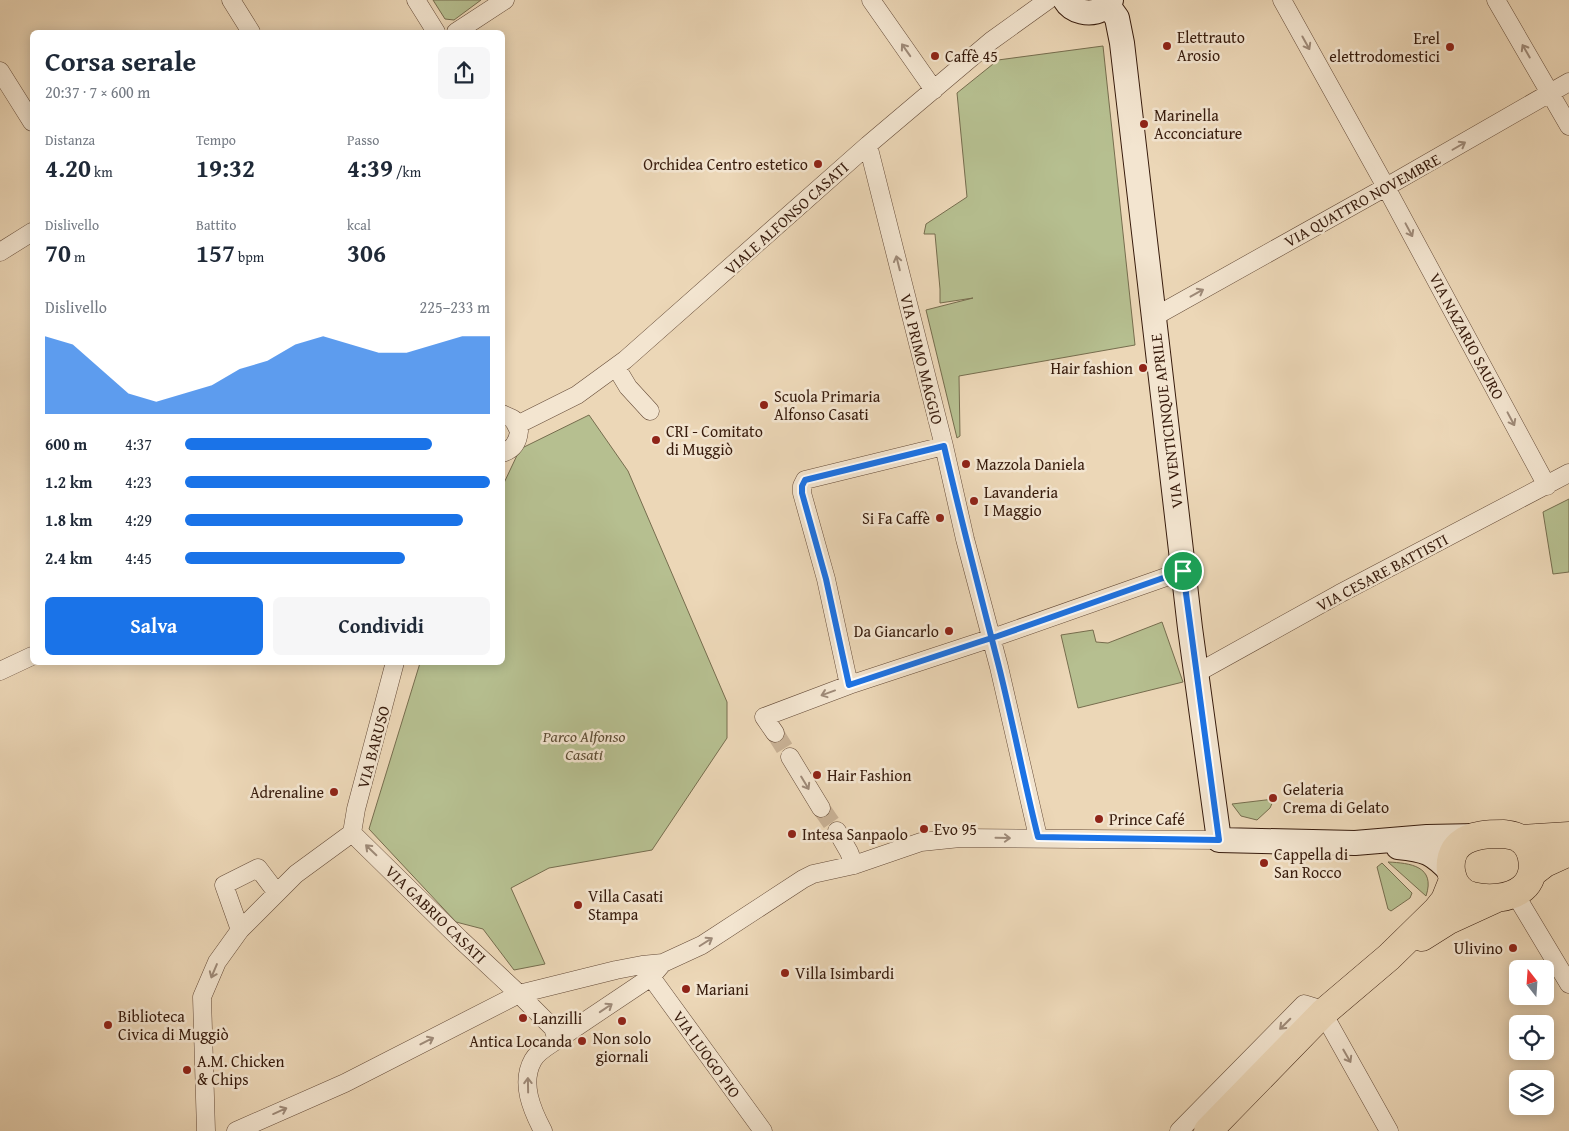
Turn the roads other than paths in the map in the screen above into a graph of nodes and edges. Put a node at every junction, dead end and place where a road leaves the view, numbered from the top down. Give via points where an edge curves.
1 (231, 0) edge
2 (416, 0) edge
3 (504, 0) edge
4 (871, 0) edge
5 (1048, 0) edge
6 (1065, 0) edge
7 (1282, 0) edge
8 (1496, 0) edge
9 (1109, 2) edge
10 (250, 30) edge
11 (435, 30) edge
12 (459, 30) edge
13 (0, 71) edge
14 (1569, 82) edge
15 (934, 90) junction
16 (1550, 93) junction
17 (30, 119) edge
18 (1569, 126) edge
19 (868, 145) junction
20 (1386, 187) junction
21 (30, 233) edge
22 (0, 252) edge
23 (1154, 317) junction
24 (616, 367) junction
25 (650, 411) dead end
26 (505, 415) edge
27 (517, 425) junction
28 (944, 446) junction
29 (505, 452) edge
30 (1569, 473) edge
31 (1547, 486) junction
32 (1183, 571) junction
33 (990, 639) junction
34 (30, 657) edge
35 (394, 665) edge
36 (0, 671) edge
37 (1196, 673) junction
38 (849, 685) junction
39 (775, 733) tunnel mouth
40 (790, 757) tunnel mouth
41 (821, 808) tunnel mouth
42 (837, 831) tunnel mouth
43 (352, 833) junction
44 (1477, 836) junction
45 (1569, 836) edge
46 (1033, 837) junction
47 (1520, 839) junction
48 (1219, 840) junction
49 (1362, 842) junction
50 (1569, 852) edge
51 (854, 865) junction
52 (1532, 873) junction
53 (1452, 876) junction
54 (277, 893) junction
55 (1507, 895) junction
56 (240, 930) junction
57 (1389, 957) junction
58 (663, 963) junction
59 (651, 977) junction
60 (1569, 984) edge
61 (519, 994) junction
62 (1322, 1013) junction
63 (558, 1040) junction
64 (206, 1131) edge
65 (236, 1131) edge
66 (543, 1131) edge
67 (763, 1131) edge
68 (1179, 1131) edge
69 (1208, 1131) edge
70 (1389, 1131) edge

1 - 10 street
2 - 11 street
3 - 12 street
15 -> 4 street
5 - 15 street, VIALE ALFONSO CASATI via 990,41
6 - 9 main road via 1084,13 1103,9
7 -> 20 street, VIA NAZARIO SAURO
16 -> 8 street
9 - 23 main road, VIA VENTICINQUE APRILE via 1117,18 1122,43
13 - 17 street
14 - 16 street, VIA QUATTRO NOVEMBRE
15 - 19 street, VIALE ALFONSO CASATI
16 - 18 street
20 -> 16 street, VIA QUATTRO NOVEMBRE
19 - 24 street, VIALE ALFONSO CASATI
28 -> 19 street, VIA PRIMO MAGGIO
23 -> 20 street, VIA QUATTRO NOVEMBRE
20 -> 31 street, VIA NAZARIO SAURO
21 - 22 street
23 - 32 main road, VIA VENTICINQUE APRILE
24 - 25 street via 628,387
24 - 27 street, VIALE ALFONSO CASATI via 577,395
26 - 27 street
27 - 29 street via 516,444
28 - 33 street, VIA PRIMO MAGGIO
28 - 38 street via 805,480 802,486
30 - 31 street, VIA CESARE BATTISTI
31 - 37 street, VIA CESARE BATTISTI
32 - 33 street
32 - 37 main road, VIA VENTICINQUE APRILE
33 - 38 street
33 - 46 street, VIA PRIMO MAGGIO via 999,667
34 - 36 street
35 - 43 street, VIA BARUSO
37 - 48 main road, VIA VENTICINQUE APRILE
38 -> 39 street via 764,717
40 -> 41 street
42 - 51 street
43 - 54 street via 296,874
61 -> 43 street, VIA GABRIO CASATI
44 - 47 main road via 1504,834
44 - 49 main road
44 - 53 main road via 1454,850 1450,864
45 - 47 main road
46 - 48 street
51 -> 46 street via 921,842
47 - 52 main road via 1530,852
48 - 49 main road
49 - 53 main road via 1425,850 1439,860
50 - 52 main road
58 -> 51 street via 702,945 803,879
52 - 55 main road via 1524,888
53 - 55 main road via 1462,891 1472,896
53 - 57 main road via 1437,910
54 - 56 street
54 - 56 street via 258,868 224,885
55 - 57 main road via 1450,920
55 - 60 street
56 -> 64 street via 218,962 202,997
57 - 62 main road
58 - 59 street
58 - 61 street via 616,970
63 -> 59 street
59 - 67 street, VIA LUOGO PIO
61 - 63 street, VIA GABRIO CASATI via 553,1028
65 -> 61 street via 345,1082
62 -> 68 street via 1304,1004
62 - 69 main road
62 -> 70 street
66 -> 63 street via 529,1098 528,1078 534,1058

